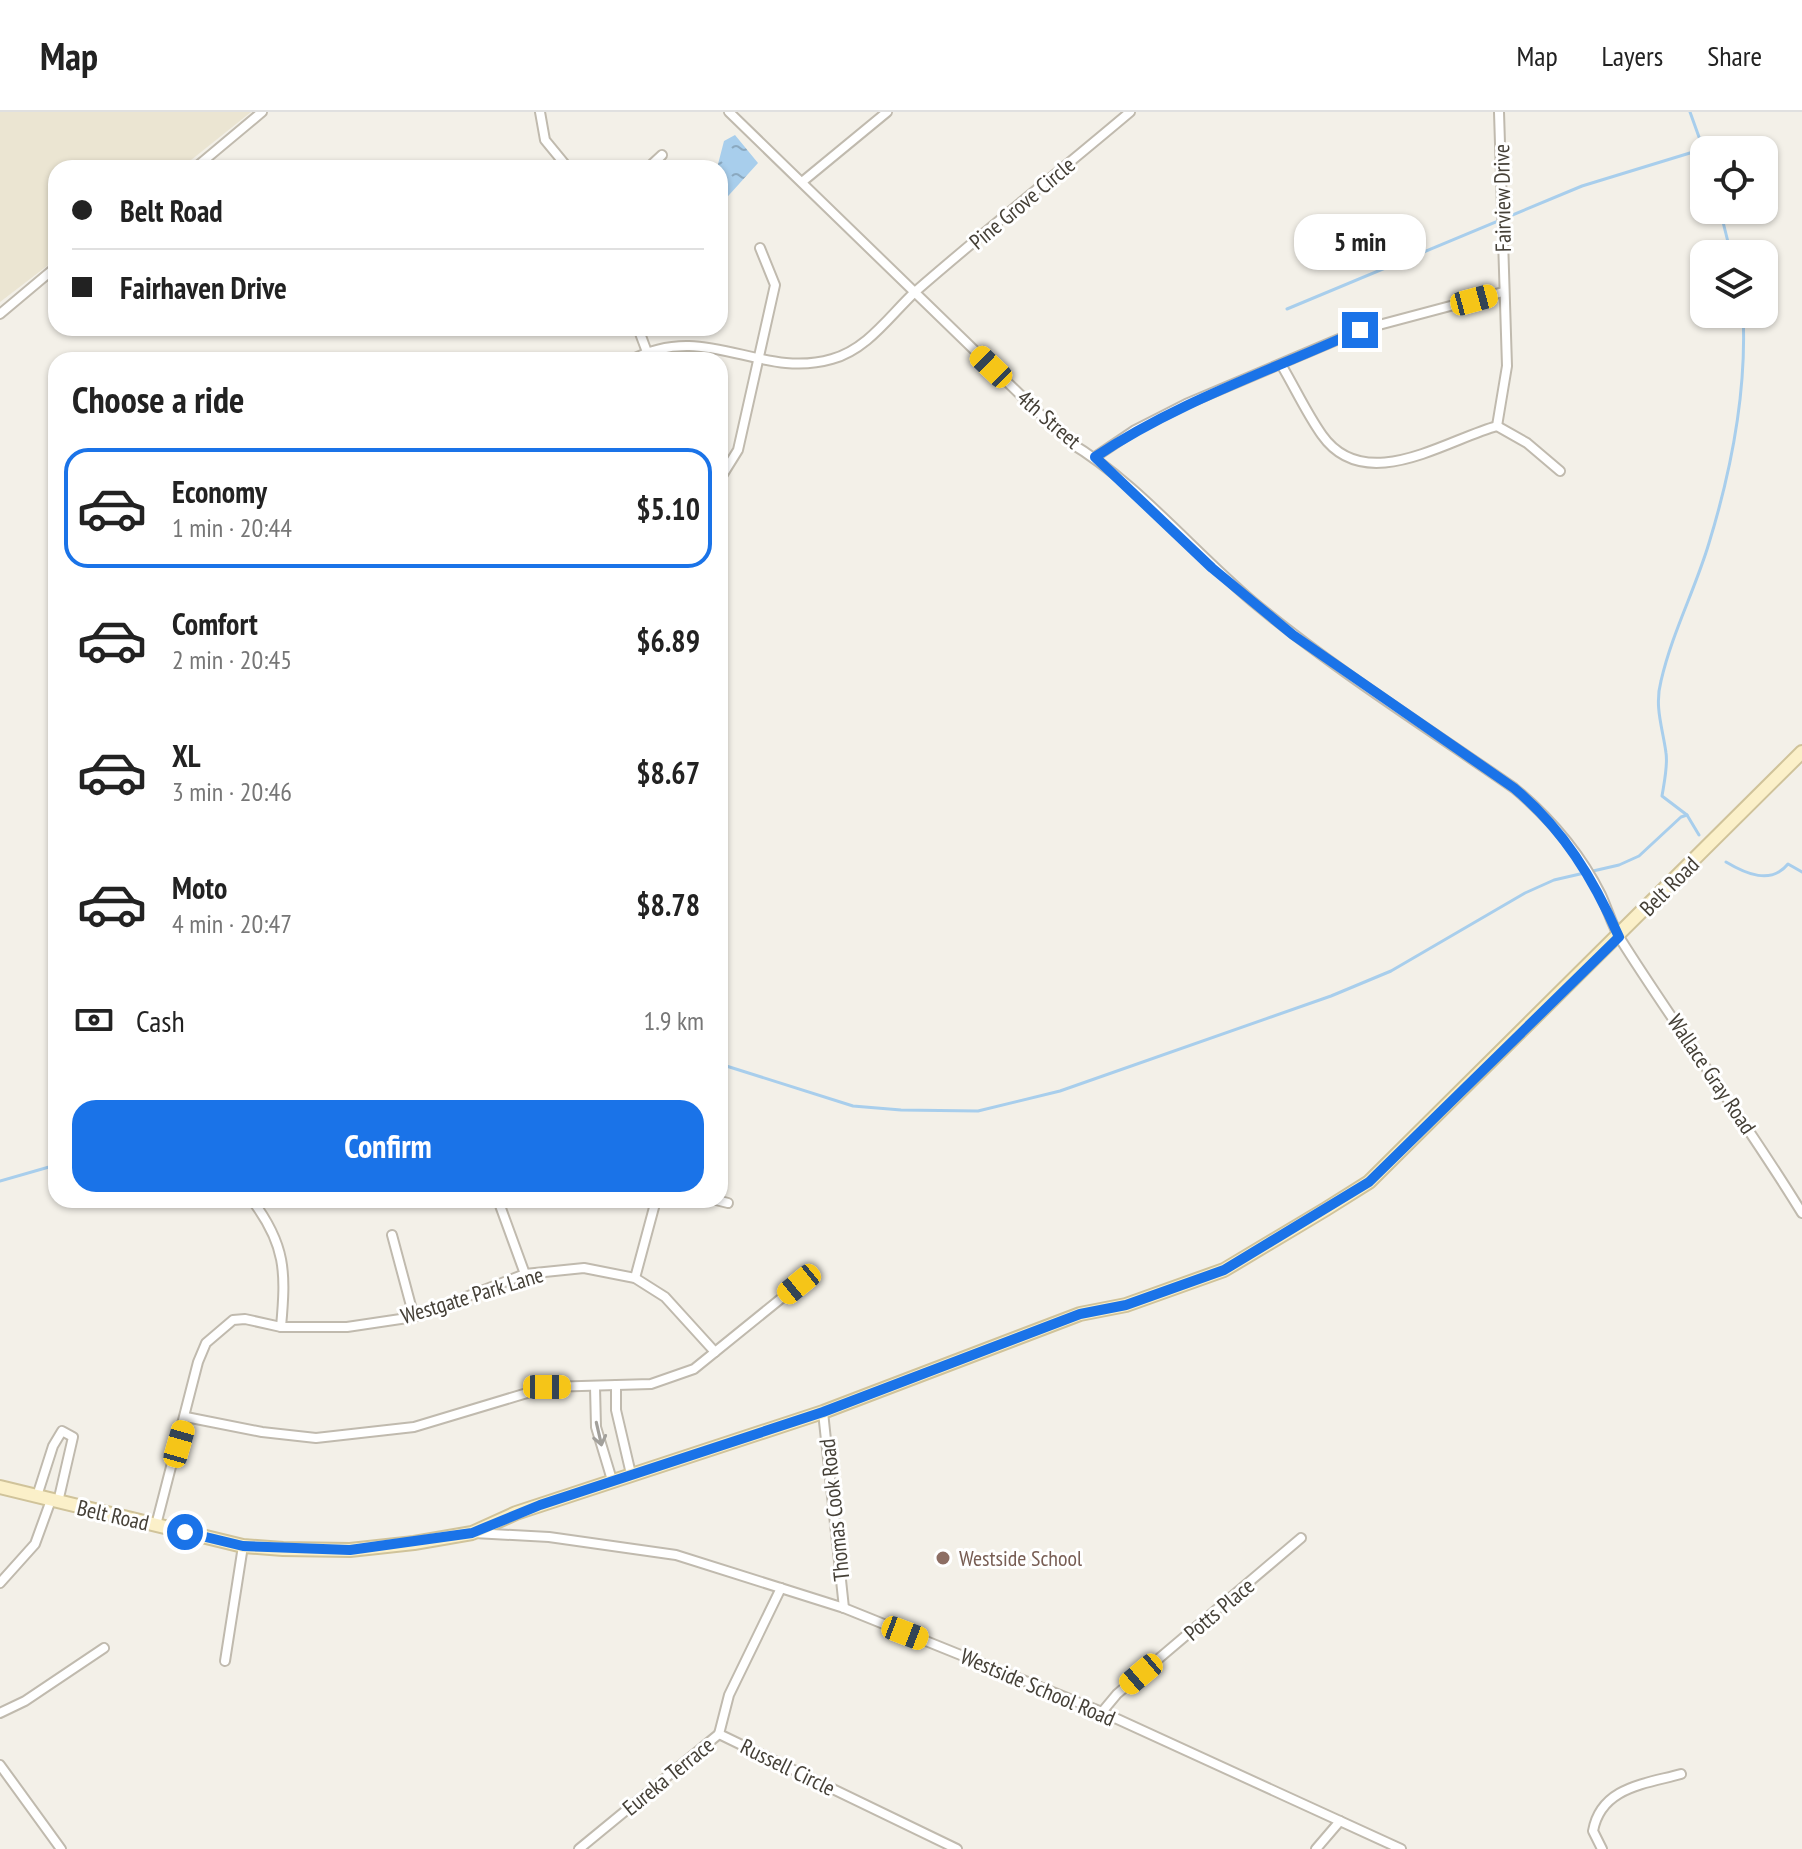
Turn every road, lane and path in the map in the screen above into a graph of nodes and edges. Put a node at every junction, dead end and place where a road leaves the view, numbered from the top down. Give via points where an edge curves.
1 (262, 112) edge
2 (540, 112) edge
3 (729, 112) edge
4 (887, 112) edge
5 (1130, 112) edge
6 (1499, 112) edge
7 (662, 155) dead end
8 (205, 160) edge
9 (561, 160) edge
10 (657, 160) edge
11 (802, 182) junction
12 (760, 248) dead end
13 (48, 274) edge
14 (1503, 292) junction
15 (914, 293) junction
16 (0, 314) edge
17 (641, 336) edge
18 (647, 352) joint
19 (758, 358) junction
20 (1282, 366) junction
21 (1497, 426) junction
22 (1095, 457) junction
23 (728, 466) edge
24 (1560, 471) dead end
25 (1802, 752) edge
26 (1619, 937) junction
27 (258, 1208) edge
28 (501, 1208) edge
29 (654, 1208) edge
30 (1802, 1213) edge
31 (392, 1235) dead end
32 (525, 1274) junction
33 (635, 1278) junction
34 (799, 1284) dead end
35 (414, 1317) junction
36 (281, 1327) junction
37 (715, 1352) junction
38 (616, 1385) junction
39 (595, 1387) junction
40 (823, 1412) junction
41 (186, 1417) junction
42 (631, 1474) junction
43 (612, 1480) junction
44 (0, 1487) edge
45 (37, 1496) junction
46 (55, 1501) junction
47 (156, 1525) junction
48 (472, 1533) junction
49 (1301, 1538) dead end
50 (243, 1546) junction
51 (0, 1583) edge
52 (781, 1588) junction
53 (844, 1608) junction
54 (104, 1648) dead end
55 (225, 1661) dead end
56 (1102, 1712) junction
57 (0, 1713) edge
58 (719, 1734) junction
59 (0, 1765) edge
60 (1681, 1774) dead end
61 (1340, 1821) junction
62 (61, 1849) edge
63 (579, 1849) edge
64 (957, 1849) edge
65 (1316, 1849) edge
66 (1401, 1849) edge
67 (1602, 1849) edge

1 - 8 street
2 - 9 street via 545,140
3 - 11 street, 4th Street
4 - 11 street
5 - 15 street, Pine Grove Circle
6 - 14 street, Fairview Drive
7 - 10 street
11 - 15 street, 4th Street
12 - 19 street via 775,285
13 - 16 street
14 - 20 street via 1360,330
14 - 21 street, Fairview Drive via 1507,366
15 - 19 street, Pine Grove Circle via 867,340 833,359 791,365
15 - 22 street, 4th Street via 1069,442
17 - 18 street
18 - 19 street, Pine Grove Circle via 674,345 711,345
19 - 23 street via 738,450
20 - 21 street via 1322,437 1360,461 1398,462
20 - 22 street via 1186,404
21 - 24 street
22 - 26 street, 4th Street via 1212,568 1293,635 1544,813 1601,894
25 - 26 street, Belt Road
26 - 30 street, Wallace Gray Road
26 - 40 street, Belt Road via 1369,1182 1224,1270 1126,1305 1080,1314
27 - 36 street via 282,1253
28 - 32 street
29 - 33 street
31 - 35 street
32 - 33 street, Westgate Park Lane via 584,1268
32 - 35 street, Westgate Park Lane
33 - 37 street, Westgate Park Lane via 665,1297
34 - 37 street
35 - 36 street, Westgate Park Lane via 347,1327
36 - 41 street, Westgate Park Lane via 245,1319 219,1328 198,1362
37 - 38 street via 675,1378
38 - 39 street
38 - 42 street via 616,1410
39 - 41 street via 547,1387 414,1427 316,1438
39 -> 43 street via 596,1427
40 - 42 street, Belt Road
40 - 53 street, Thomas Cook Road
41 - 47 street, Westgate Park Lane
42 - 43 street, Belt Road
43 - 48 street, Belt Road
44 - 45 street, Belt Road
45 - 46 street, Belt Road
45 - 46 street via 62,1431 73,1437
46 - 47 street, Belt Road
46 - 51 street via 35,1544
47 - 50 street, Belt Road
48 - 50 street, Belt Road via 350,1550
48 - 52 street, Westside School Road via 549,1537 676,1555
49 - 56 street, Potts Place
50 - 55 street
52 - 53 street, Westside School Road
52 - 58 street, Russell Circle via 729,1695
53 - 56 street, Westside School Road
54 - 57 street
56 - 61 street, Westside School Road
58 - 63 street, Eureka Terrace
58 - 64 street, Russell Circle
59 - 62 street
60 - 67 street via 1612,1797 1599,1811 1593,1831
61 - 65 street
61 - 66 street, Westside School Road

